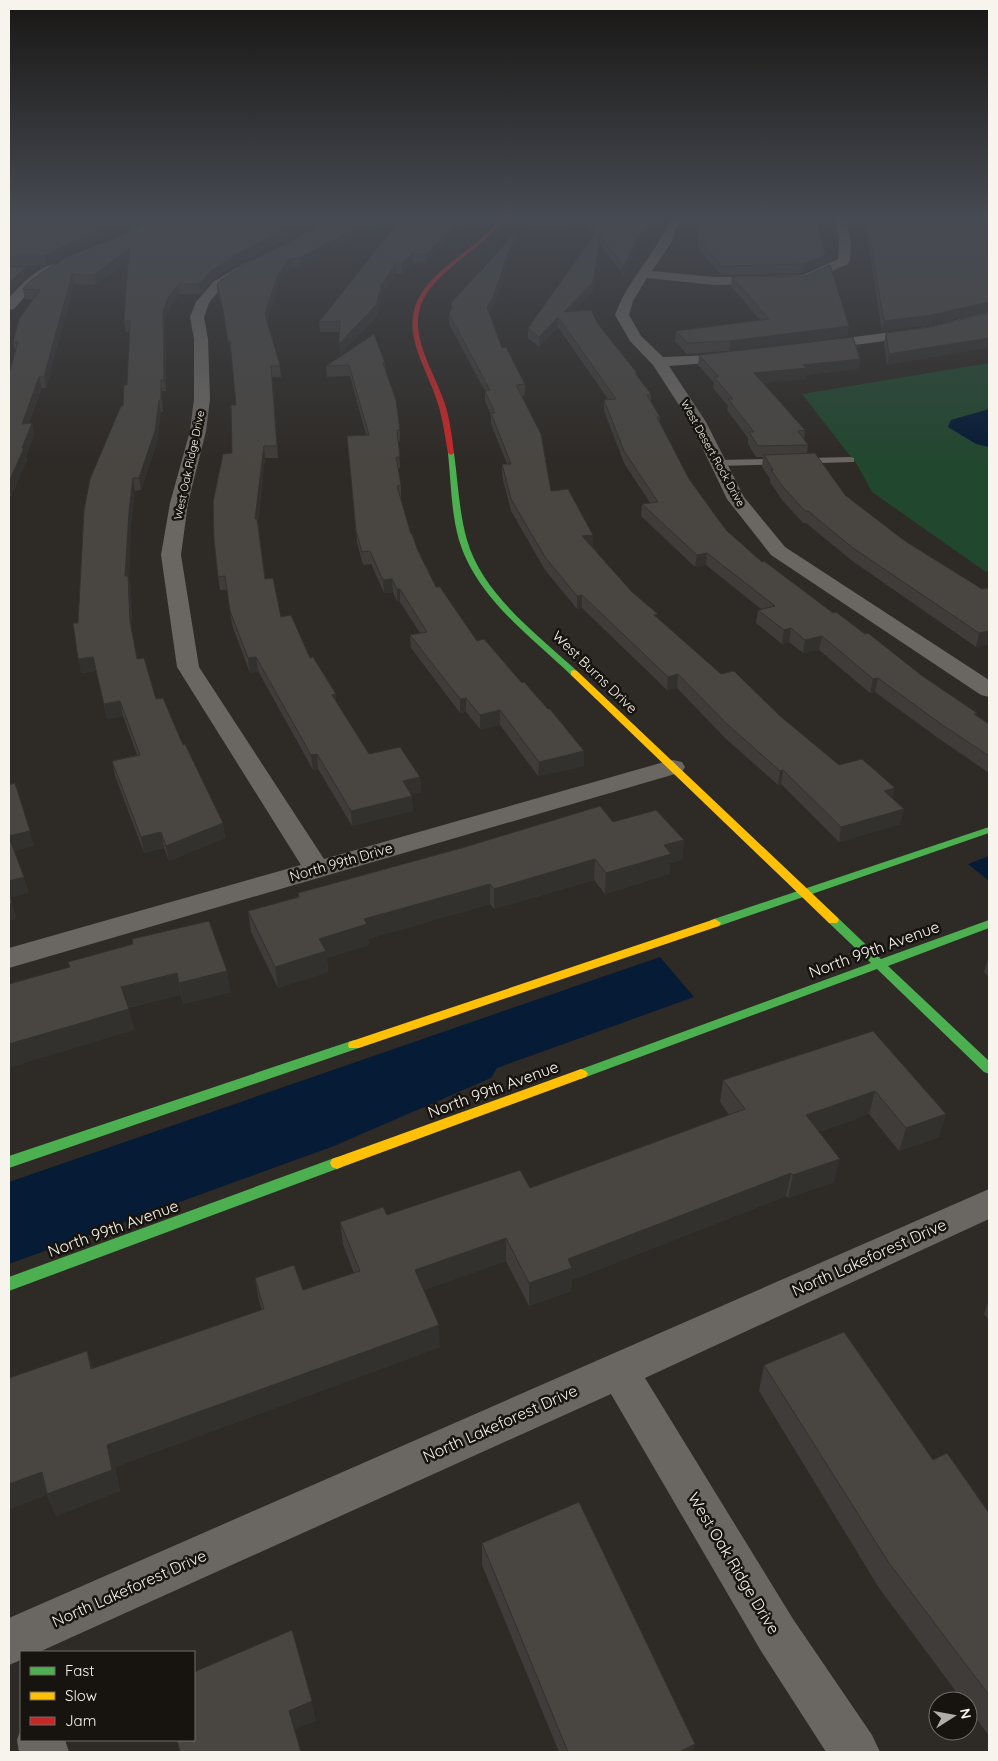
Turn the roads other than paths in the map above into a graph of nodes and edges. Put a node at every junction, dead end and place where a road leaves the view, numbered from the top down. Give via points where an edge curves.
1 (205, 299) edge
2 (419, 299) edge
3 (626, 299) edge
4 (989, 316) edge
5 (805, 347) edge
6 (748, 355) edge
7 (659, 362) junction
8 (851, 460) dead end
9 (718, 462) junction
10 (980, 674) edge
11 (989, 690) edge
12 (673, 767) junction
13 (989, 830) edge
14 (317, 869) junction
15 (806, 893) junction
16 (989, 924) edge
17 (9, 958) edge
18 (880, 964) junction
19 (989, 1069) edge
20 (9, 1162) edge
21 (989, 1203) edge
22 (9, 1284) edge
23 (619, 1370) junction
24 (17, 1643) edge
25 (855, 1752) edge

1 - 14 street, West Oak Ridge Drive via 197,317 201,339 202,399 198,431 179,503 171,555 188,667
2 - 12 street, West Burns Drive via 412,330 446,418 467,553 503,605
3 - 7 street, West Desert Rock Drive via 622,315 635,338
4 - 5 street via 929,331
6 - 7 street
7 - 9 street, West Desert Rock Drive via 698,422
8 - 9 lane
9 - 10 street, West Desert Rock Drive via 736,499 778,551
10 - 11 street, West Desert Rock Drive
12 - 14 street, North 99th Drive
12 - 15 street, West Burns Drive
13 - 15 street
14 - 17 street, North 99th Drive
15 - 18 street, West Burns Drive
15 - 20 street
16 - 18 street, North 99th Avenue
18 - 19 street, West Burns Drive
18 - 22 street, North 99th Avenue
21 - 23 street, North Lakeforest Drive
23 - 24 street, North Lakeforest Drive
23 - 25 street, West Oak Ridge Drive via 777,1635

